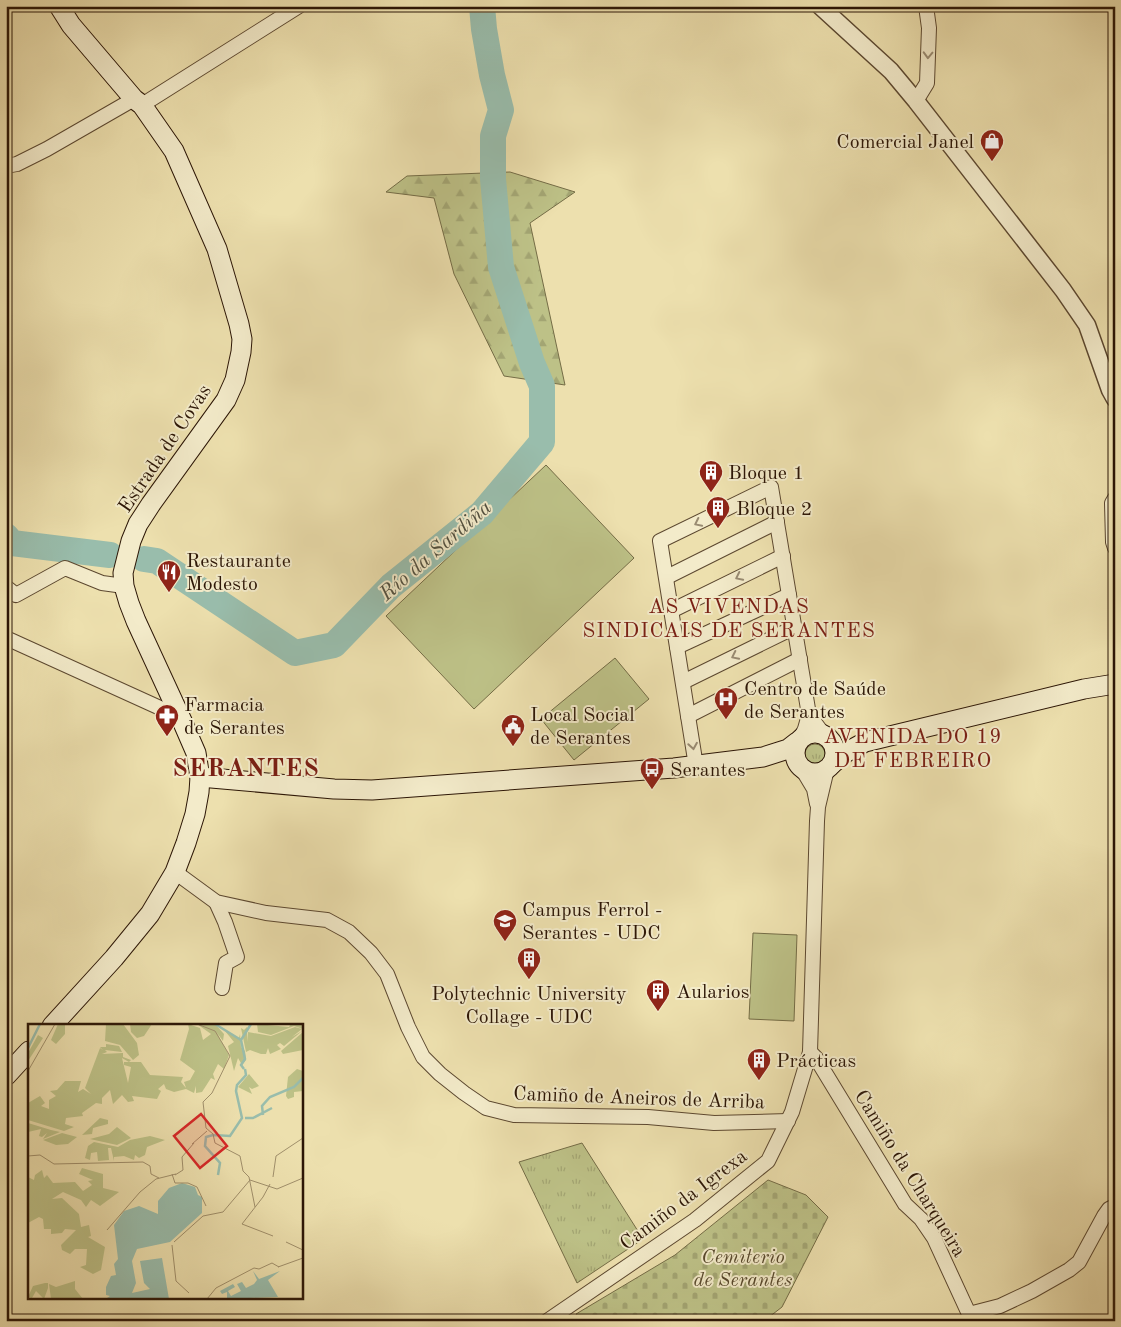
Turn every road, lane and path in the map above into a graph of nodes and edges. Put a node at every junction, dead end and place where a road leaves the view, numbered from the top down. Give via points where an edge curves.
1 (60, 6) edge
2 (299, 6) edge
3 (820, 6) edge
4 (926, 6) edge
5 (916, 101) junction
6 (138, 102) junction
7 (6, 166) edge
8 (1115, 399) edge
9 (1115, 498) edge
10 (777, 522) junction
11 (1115, 548) edge
12 (783, 556) junction
13 (667, 577) junction
14 (124, 586) junction
15 (10, 594) edge
16 (789, 594) junction
17 (672, 611) junction
18 (795, 627) junction
19 (6, 638) edge
20 (677, 647) junction
21 (800, 660) junction
22 (683, 682) junction
23 (1115, 684) edge
24 (809, 714) junction
25 (688, 716) junction
26 (180, 717) junction
27 (826, 737) junction
28 (798, 741) junction
29 (865, 742) junction
30 (763, 758) junction
31 (696, 766) junction
32 (829, 766) junction
33 (801, 768) junction
34 (200, 777) junction
35 (818, 808) junction
36 (175, 872) junction
37 (216, 902) junction
38 (222, 988) dead end
39 (54, 1024) edge
40 (28, 1052) edge
41 (810, 1052) junction
42 (6, 1076) edge
43 (788, 1121) junction
44 (1115, 1206) edge
45 (970, 1317) edge
46 (546, 1321) edge

1 - 6 main road, Estrada de Covas via 72,25
2 - 6 street
3 - 5 street via 891,71
4 -> 5 street via 929,28 927,83
5 - 8 street via 1087,325
6 - 7 street via 47,150
6 - 14 main road, Estrada de Covas via 174,151 217,249 242,340 240,363 226,400 138,524 125,561
9 - 11 street via 1112,503
10 - 12 street
10 - 13 street
10 -> 13 street via 772,487 660,541
12 - 16 street
12 -> 17 street
13 - 17 street
14 - 15 street via 102,582 65,568
14 - 26 main road, Estrada de Covas via 136,621
16 - 18 street
16 - 20 street
17 - 20 street
18 - 21 street
18 -> 22 street
19 - 26 street
20 - 22 street
21 - 24 street
21 - 25 street
22 - 25 street
23 - 29 main road
24 - 27 street
24 - 28 street
25 -> 31 street
26 - 34 main road, Estrada de Covas via 196,753
27 - 28 main road via 811,733
27 - 29 main road
27 - 32 main road via 835,751
28 - 30 main road via 788,749
28 - 33 main road via 795,758
29 - 32 main road
30 - 31 main road
30 - 33 main road
31 - 34 main road via 372,790
32 - 33 main road via 815,773
32 - 35 street
33 - 35 street via 814,789
34 - 36 main road, Estrada de Covas via 195,814
35 - 41 street, Camiño da Igrexa
36 - 37 street, Camiño de Aneiros de Arriba
36 - 39 main road, Estrada de Covas via 150,914
37 - 38 street via 237,956 226,963
37 - 43 street, Camiño de Aneiros de Arriba via 327,920 349,932 371,952 387,974 423,1057 440,1074 486,1108 514,1115 648,1117 714,1123
40 - 42 main road
41 - 43 street, Camiño da Igrexa
41 - 45 street, Camiño da Charqueira via 906,1204 934,1238
43 - 46 street, Camiño da Igrexa via 768,1162 695,1220
44 - 45 street via 1104,1216 1079,1262 1069,1270 1032,1291

